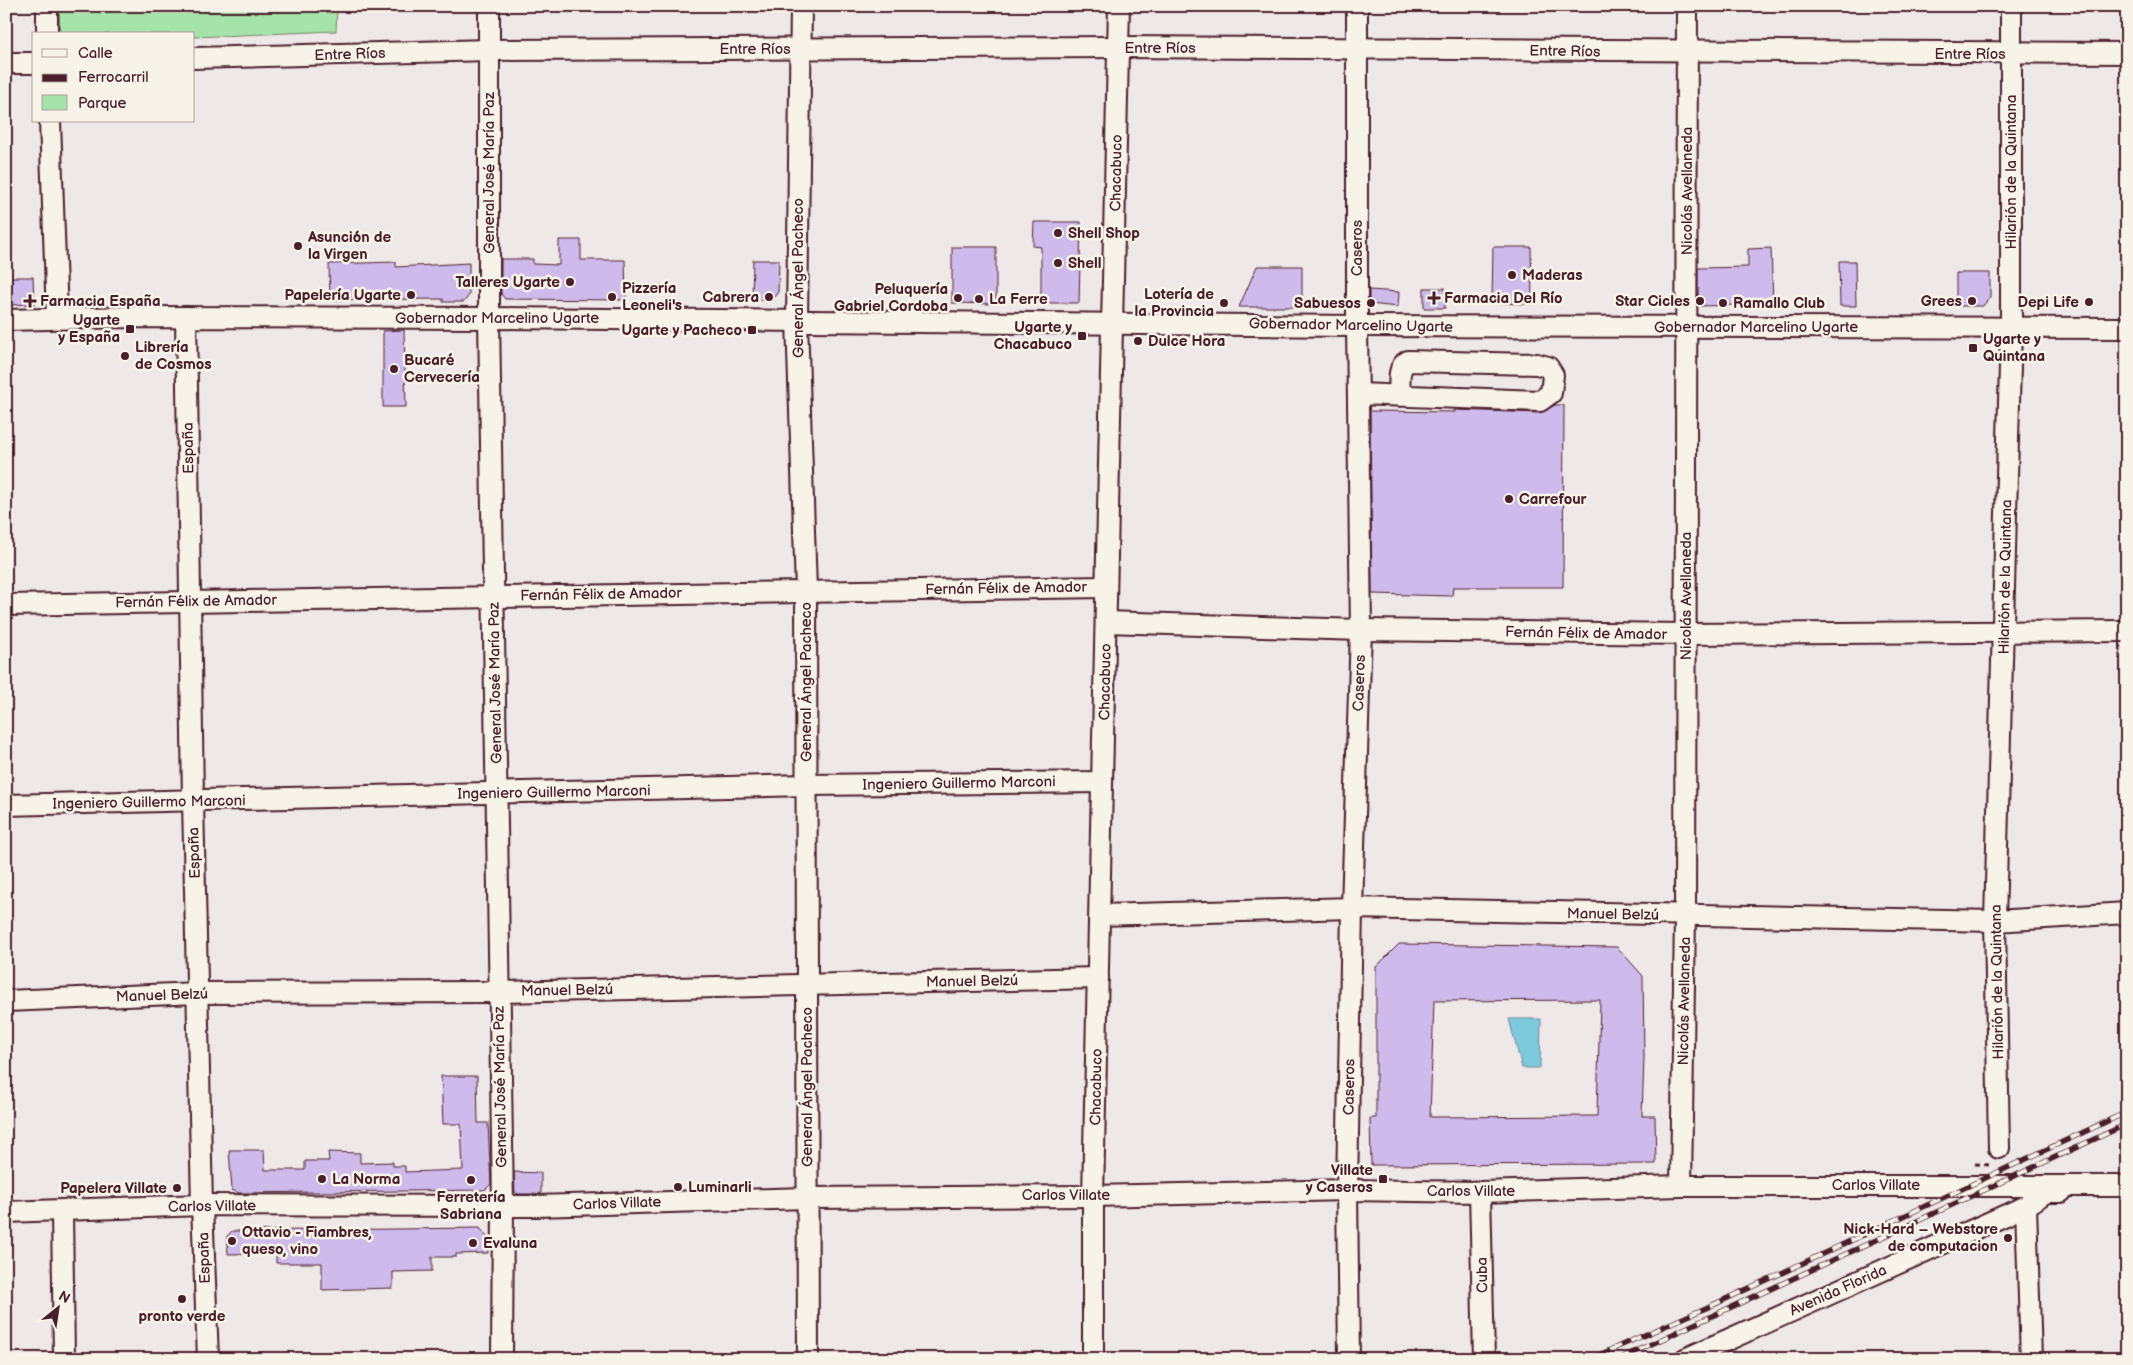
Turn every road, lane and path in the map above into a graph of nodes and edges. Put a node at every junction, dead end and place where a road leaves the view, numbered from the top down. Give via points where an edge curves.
1 (46, 6) edge
2 (489, 6) edge
3 (801, 6) edge
4 (1119, 6) edge
5 (1357, 6) edge
6 (1687, 6) edge
7 (2011, 6) edge
8 (48, 32) edge
9 (1118, 48) junction
10 (800, 49) junction
11 (1356, 49) junction
12 (489, 50) junction
13 (1688, 52) junction
14 (2127, 53) edge
15 (2010, 54) junction
16 (195, 58) edge
17 (6, 63) edge
18 (32, 63) edge
19 (50, 122) edge
20 (186, 317) junction
21 (57, 318) junction
22 (490, 318) junction
23 (6, 320) edge
24 (797, 321) junction
25 (1112, 323) junction
26 (1357, 326) junction
27 (1686, 327) junction
28 (2011, 328) junction
29 (2127, 328) edge
30 (1358, 394) junction
31 (1400, 396) junction
32 (1106, 587) junction
33 (806, 590) junction
34 (494, 596) junction
35 (189, 601) junction
36 (6, 605) edge
37 (1106, 622) junction
38 (1361, 630) junction
39 (2127, 630) edge
40 (2004, 632) junction
41 (1686, 634) junction
42 (1102, 782) junction
43 (806, 785) junction
44 (496, 793) junction
45 (193, 801) junction
46 (6, 805) edge
47 (1352, 908) junction
48 (2127, 913) edge
49 (1100, 915) junction
50 (1685, 916) junction
51 (1995, 921) junction
52 (1098, 978) junction
53 (807, 985) junction
54 (498, 992) junction
55 (198, 993) junction
56 (6, 1001) edge
57 (1999, 1148) dead end
58 (1681, 1186) junction
59 (2101, 1186) junction
60 (2127, 1186) edge
61 (1347, 1190) junction
62 (1480, 1192) junction
63 (1093, 1196) junction
64 (807, 1198) junction
65 (202, 1205) junction
66 (503, 1205) junction
67 (2026, 1206) junction
68 (62, 1211) junction
69 (6, 1212) edge
70 (64, 1359) edge
71 (208, 1359) edge
72 (502, 1359) edge
73 (808, 1359) edge
74 (1093, 1359) edge
75 (1349, 1359) edge
76 (1484, 1359) edge
77 (1685, 1359) edge
78 (2031, 1359) edge

1 - 8 street
2 - 12 street, General José María Paz
3 - 10 street, General Ángel Pacheco
4 - 9 street, Chacabuco
5 - 11 street, Caseros
6 - 13 street, Nicolás Avellaneda
7 - 15 street, Hilarión de la Quintana
9 - 10 street, Entre Ríos
9 - 11 street, Entre Ríos
9 - 25 street, Chacabuco
10 - 12 street, Entre Ríos
10 - 24 street, General Ángel Pacheco
11 - 13 street, Entre Ríos
11 - 26 street, Caseros
12 - 16 street, Entre Ríos
12 - 22 street, General José María Paz
13 - 15 street, Entre Ríos
13 - 27 street, Nicolás Avellaneda
14 - 15 street, Entre Ríos
15 - 28 street, Hilarión de la Quintana
17 - 18 street
19 - 21 street
20 - 21 street, Gobernador Marcelino Ugarte
20 - 22 street, Gobernador Marcelino Ugarte
20 - 35 street, España
21 - 23 street, Gobernador Marcelino Ugarte
22 - 24 street, Gobernador Marcelino Ugarte
22 - 34 street, General José María Paz
24 - 25 street, Gobernador Marcelino Ugarte
24 - 33 street, General Ángel Pacheco
25 - 26 street, Gobernador Marcelino Ugarte
25 - 32 street, Chacabuco
26 - 27 street, Gobernador Marcelino Ugarte
26 - 30 street, Caseros
27 - 28 street, Gobernador Marcelino Ugarte
27 - 41 street, Nicolás Avellaneda
28 - 29 street, Gobernador Marcelino Ugarte
28 - 40 street, Hilarión de la Quintana
30 - 31 street
30 - 38 street, Caseros
31 - 31 street via 1400,373 1408,361 1537,364 1548,367 1553,375 1551,393 1540,401
32 - 33 street, Fernán Félix de Amador
32 - 37 street, Chacabuco
33 - 34 street, Fernán Félix de Amador
33 - 43 street, General Ángel Pacheco
34 - 35 street, Fernán Félix de Amador
34 - 44 street, General José María Paz
35 - 36 street, Fernán Félix de Amador
35 - 45 street, España
37 - 38 street, Fernán Félix de Amador
37 - 42 street, Chacabuco
38 - 41 street, Fernán Félix de Amador
38 - 47 street, Caseros
39 - 40 street, Fernán Félix de Amador
40 - 41 street, Fernán Félix de Amador
40 - 51 street, Hilarión de la Quintana
41 - 50 street, Nicolás Avellaneda
42 - 43 street, Ingeniero Guillermo Marconi
42 - 49 street, Chacabuco
43 - 44 street, Ingeniero Guillermo Marconi
43 - 53 street, General Ángel Pacheco
44 - 45 street, Ingeniero Guillermo Marconi
44 - 54 street, General José María Paz
45 - 46 street, Ingeniero Guillermo Marconi
45 - 55 street, España
47 - 49 street, Manuel Belzú
47 - 50 street, Manuel Belzú
47 - 61 street, Caseros
48 - 51 street, Manuel Belzú
49 - 52 street, Chacabuco
50 - 51 street, Manuel Belzú
50 - 58 street, Nicolás Avellaneda
51 - 57 street, Hilarión de la Quintana
52 - 53 street, Manuel Belzú
52 - 63 street, Chacabuco
53 - 54 street, Manuel Belzú
53 - 64 street, General Ángel Pacheco
54 - 55 street, Manuel Belzú
54 - 66 street, General José María Paz
55 - 56 street, Manuel Belzú
55 - 65 street, España
58 - 59 street, Carlos Villate
58 - 62 street, Carlos Villate
59 - 60 street, Carlos Villate
59 - 67 street, Avenida Florida via 2090,1192 2046,1192
61 - 62 street, Carlos Villate
61 - 63 street, Carlos Villate
61 - 75 street, Caseros
62 - 76 street, Cuba
63 - 64 street, Carlos Villate
63 - 74 street, Chacabuco
64 - 66 street, Carlos Villate
64 - 73 street, General Ángel Pacheco
65 - 66 street, Carlos Villate
65 - 68 street, Carlos Villate
65 - 71 street, España
66 - 72 street, General José María Paz
67 - 77 street, Avenida Florida
67 - 78 street
68 - 69 street, Carlos Villate
68 - 70 street

